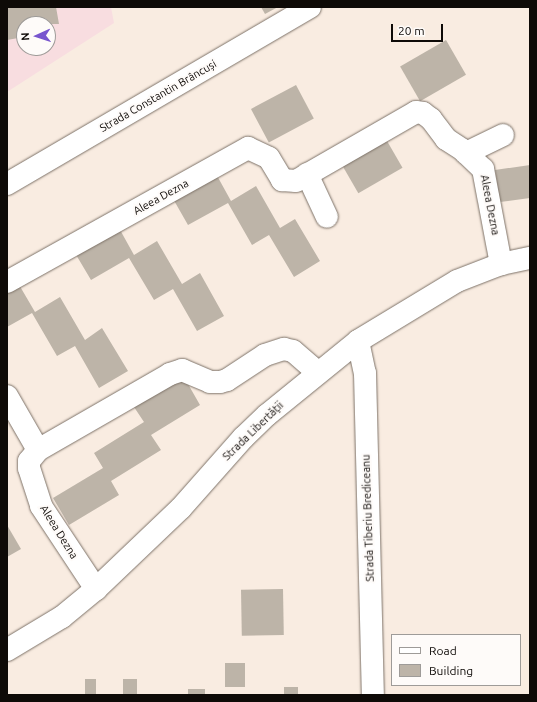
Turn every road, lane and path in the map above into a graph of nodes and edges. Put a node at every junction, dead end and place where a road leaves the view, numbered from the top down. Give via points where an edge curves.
1 (310, 7) edge
2 (503, 135) dead end
3 (466, 153) junction
4 (307, 174) junction
5 (7, 184) edge
6 (326, 217) dead end
7 (530, 258) edge
8 (501, 264) junction
9 (7, 282) edge
10 (358, 341) junction
11 (318, 373) junction
12 (7, 396) edge
13 (38, 450) junction
14 (96, 589) junction
15 (7, 650) edge
16 (373, 695) edge

1 - 5 street, Strada Constantin Brâncuși
2 - 3 street
3 - 4 street, Aleea Dezna via 446,139 431,119 422,112 416,112
3 - 8 street, Aleea Dezna via 478,162 485,176
4 - 6 street
4 - 9 street, Aleea Dezna via 296,181 282,180 269,158 248,148
7 - 8 street, Strada Libertății
8 - 10 street, Strada Libertății via 457,281
10 - 11 street, Strada Libertății
10 - 16 street, Strada Tiberiu Brediceanu via 364,373
11 - 13 street via 293,351 284,350 265,355 228,380 220,382 210,382 182,370 170,374
11 - 14 street, Strada Libertății via 243,438 181,508
12 - 13 street
13 - 14 street, Aleea Dezna via 29,461 29,468 41,506
14 - 15 street, Strada Libertății via 62,617

